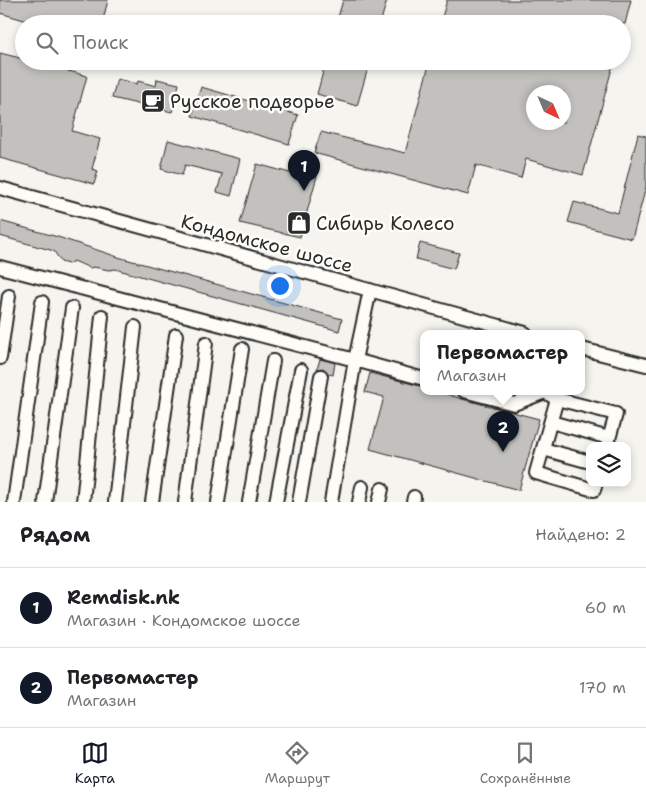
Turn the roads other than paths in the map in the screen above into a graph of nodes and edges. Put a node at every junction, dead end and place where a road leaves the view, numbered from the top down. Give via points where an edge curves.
1 (0, 188) edge
2 (0, 267) edge
3 (370, 290) junction
4 (9, 296) dead end
5 (42, 302) dead end
6 (72, 308) dead end
7 (102, 316) dead end
8 (135, 327) dead end
9 (514, 330) edge
10 (176, 335) dead end
11 (206, 343) dead end
12 (242, 349) dead end
13 (585, 350) edge
14 (0, 358) edge
15 (355, 360) junction
16 (273, 361) dead end
17 (646, 364) edge
18 (301, 370) dead end
19 (321, 376) dead end
20 (420, 378) edge
21 (479, 395) edge
22 (535, 395) edge
23 (551, 395) edge
24 (557, 399) junction
25 (550, 422) junction
26 (608, 442) edge
27 (543, 449) junction
28 (586, 461) edge
29 (362, 487) dead end
30 (595, 487) edge
31 (382, 489) dead end
32 (14, 502) edge
33 (45, 502) edge
34 (83, 502) edge
35 (115, 502) edge
36 (152, 502) edge
37 (186, 502) edge
38 (218, 502) edge
39 (249, 502) edge
40 (276, 502) edge
41 (299, 502) edge
42 (331, 502) edge
43 (360, 502) edge
44 (379, 502) edge

1 - 3 street, Кондомское шоссе
2 - 15 street
3 - 9 street, Кондомское шоссе
3 - 15 street
4 - 14 street
5 - 32 street
6 - 33 street
7 - 34 street
8 - 35 street
10 - 36 street
11 - 37 street
12 - 38 street
13 - 17 street
15 - 20 street
15 - 42 street
16 - 39 street
18 - 40 street
19 - 41 street
21 - 22 street via 514,404
23 - 24 street
24 - 25 street
24 - 26 street via 616,414
25 - 26 street
25 - 27 street
27 - 28 street
27 - 30 street via 536,473 594,490
29 - 43 street
31 - 44 street

